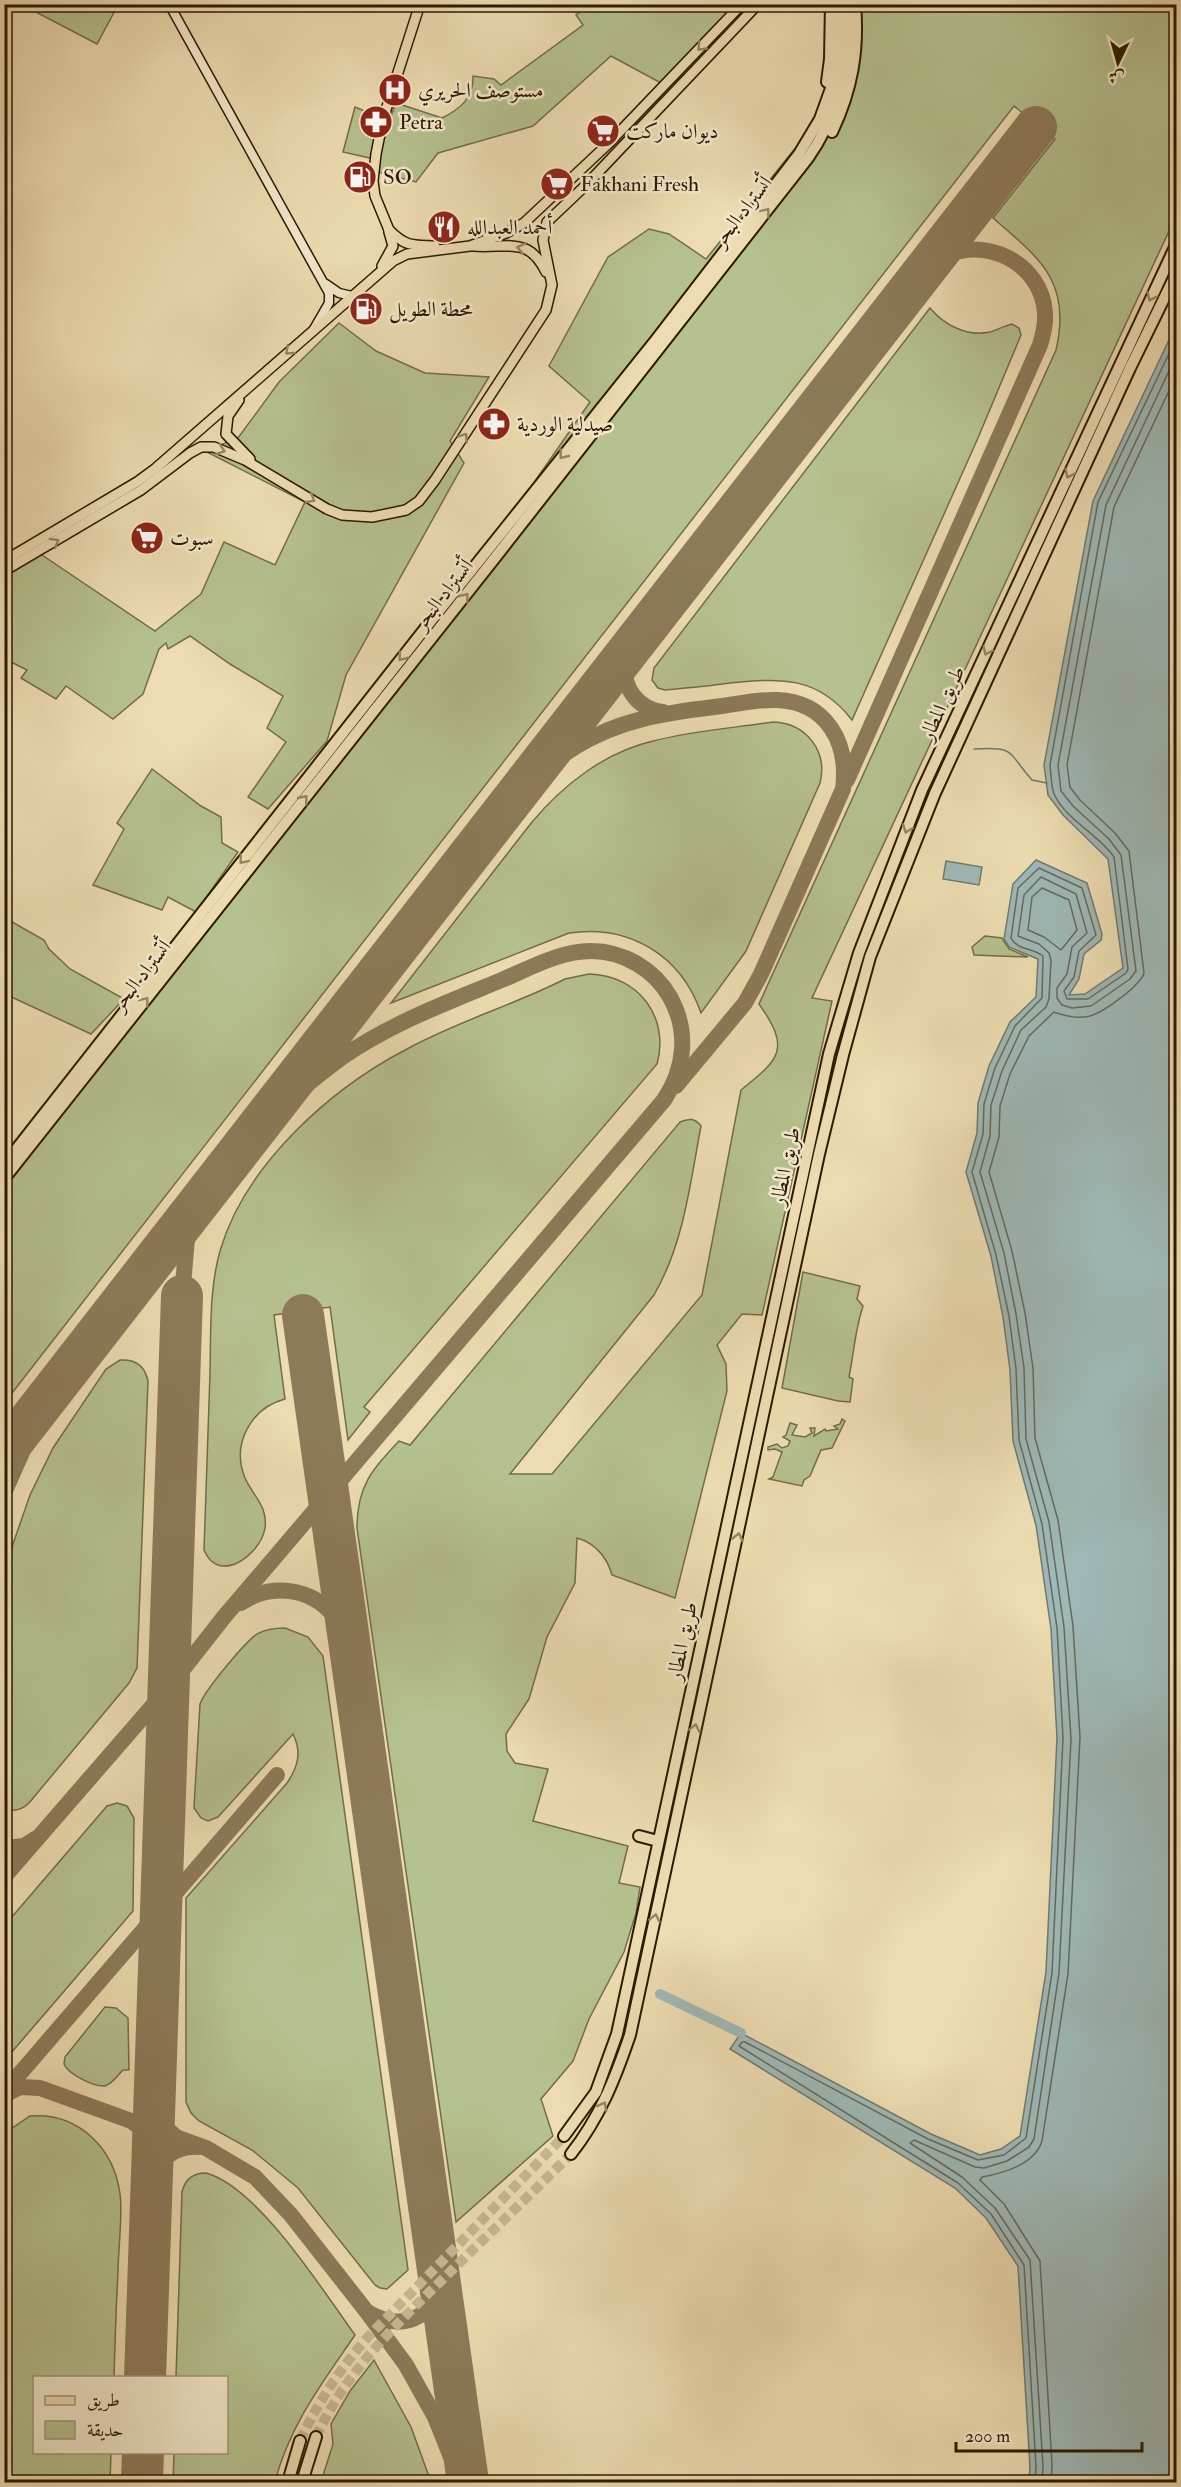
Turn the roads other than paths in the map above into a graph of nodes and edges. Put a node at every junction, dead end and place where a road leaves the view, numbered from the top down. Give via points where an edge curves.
1 (169, 4) edge
2 (420, 4) edge
3 (742, 4) edge
4 (758, 4) edge
5 (831, 4) edge
6 (839, 4) edge
7 (847, 4) edge
8 (855, 4) edge
9 (783, 175) junction
10 (784, 189) junction
11 (389, 230) junction
12 (1176, 244) edge
13 (470, 246) junction
14 (451, 248) junction
15 (1176, 274) edge
16 (375, 275) junction
17 (323, 282) junction
18 (552, 285) junction
19 (352, 296) junction
20 (314, 329) junction
21 (247, 388) junction
22 (261, 468) junction
23 (4, 561) edge
24 (4, 572) edge
25 (4, 1165) edge
26 (4, 1179) edge
27 (639, 1836) dead end
28 (658, 1841) junction
29 (564, 2136) tunnel mouth
30 (571, 2154) tunnel mouth
31 (316, 2437) tunnel mouth
32 (300, 2441) tunnel mouth
33 (288, 2482) edge
34 (302, 2482) edge

1 - 17 main road
2 - 11 main road via 383,119 376,154 375,196
3 -> 13 main road via 608,144 524,224
4 - 18 main road via 547,222 543,240
5 - 9 highway via 830,59 824,92
6 - 9 highway, أتستراد البحر via 838,58 825,107 810,137
7 - 10 highway, أتستراد البحر via 844,73 832,114 808,158
8 - 10 highway via 856,56 843,109 817,157 793,185
9 -> 25 highway, أتستراد البحر
26 -> 10 highway, أتستراد البحر
11 - 14 main road via 408,245
11 - 16 main road via 392,252
12 -> 28 highway, طريق المطار via 922,790 859,953 829,1054
13 - 14 main road
18 -> 13 main road via 539,259 526,248
14 - 16 main road via 406,254
30 -> 15 highway, طريق المطار via 608,2097 630,2035 819,1154 870,957 935,794
16 - 19 main road
17 - 19 main road
17 - 20 main road via 330,300
22 -> 18 main road via 342,515 380,517 412,507 435,480 530,337 546,310
19 - 20 main road
20 -> 21 main road
21 - 22 main road via 228,416 226,434
21 - 23 main road via 148,475
24 -> 22 main road via 141,490 201,447 218,448
27 - 28 highway
28 - 29 highway, طريق المطار via 617,2034 596,2092
31 - 34 highway
32 - 33 highway

